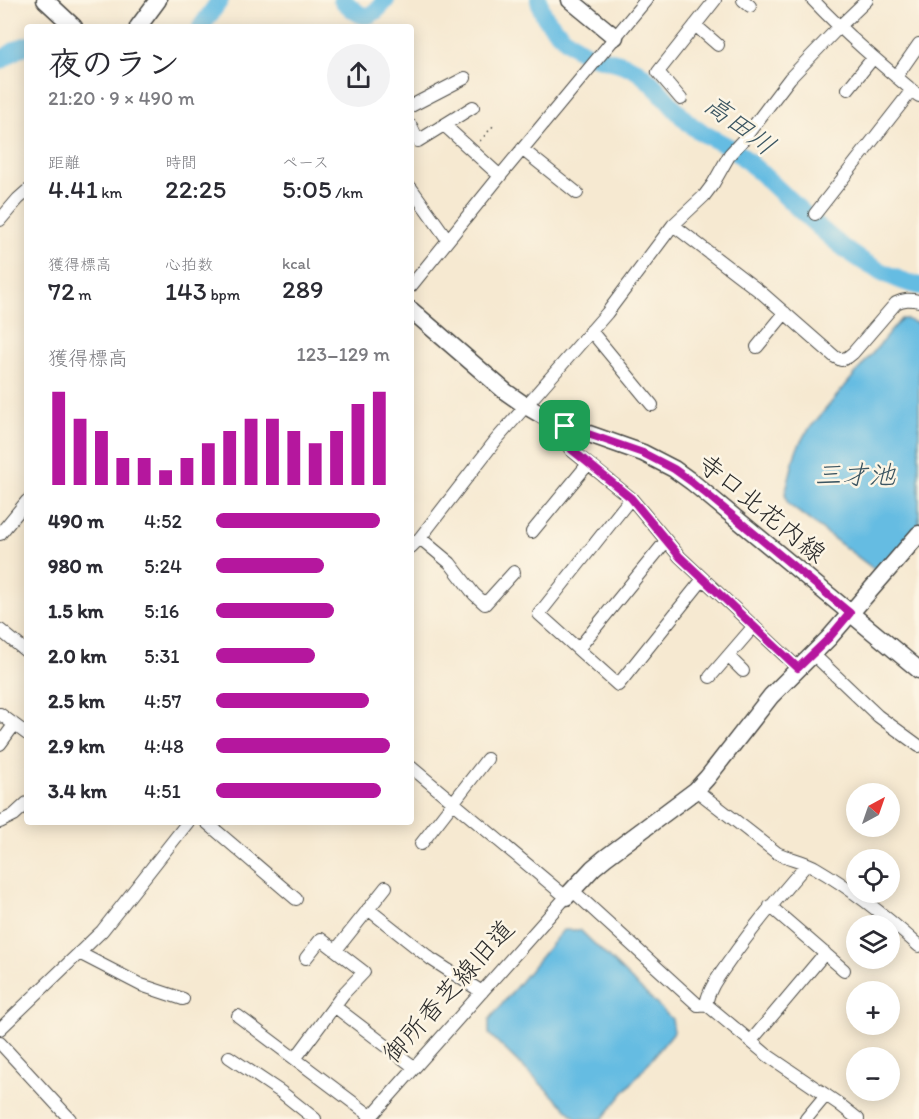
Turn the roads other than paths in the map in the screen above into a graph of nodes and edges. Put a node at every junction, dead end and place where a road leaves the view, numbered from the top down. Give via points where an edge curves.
1 (45, 0) edge
2 (158, 0) edge
3 (570, 0) edge
4 (646, 0) edge
5 (715, 0) edge
6 (813, 0) edge
7 (867, 0) edge
8 (71, 24) edge
9 (140, 24) edge
10 (694, 25) junction
11 (838, 27) junction
12 (615, 37) junction
13 (919, 44) edge
14 (718, 45) dead end
15 (873, 58) junction
16 (896, 77) junction
17 (465, 78) dead end
18 (848, 89) dead end
19 (915, 93) edge
20 (681, 99) dead end
21 (414, 104) edge
22 (473, 107) dead end
23 (444, 125) junction
24 (414, 132) edge
25 (522, 149) junction
26 (500, 176) junction
27 (414, 192) edge
28 (24, 194) edge
29 (577, 194) dead end
30 (815, 214) dead end
31 (0, 220) edge
32 (673, 225) junction
33 (448, 240) junction
34 (414, 282) edge
35 (919, 301) edge
36 (414, 313) edge
37 (785, 313) junction
38 (591, 331) junction
39 (757, 347) dead end
40 (652, 405) dead end
41 (526, 406) junction
42 (565, 426) junction
43 (588, 464) junction
44 (631, 498) junction
45 (24, 505) edge
46 (532, 532) dead end
47 (0, 534) edge
48 (919, 534) edge
49 (666, 541) junction
50 (415, 542) edge
51 (514, 572) dead end
52 (703, 579) junction
53 (850, 613) junction
54 (754, 626) junction
55 (0, 630) edge
56 (578, 649) junction
57 (24, 650) edge
58 (813, 654) junction
59 (728, 656) junction
60 (798, 668) junction
61 (919, 670) edge
62 (743, 671) dead end
63 (710, 677) dead end
64 (0, 714) edge
65 (14, 725) junction
66 (24, 732) edge
67 (0, 744) edge
68 (919, 746) edge
69 (487, 759) dead end
70 (414, 770) edge
71 (696, 790) junction
72 (453, 802) junction
73 (24, 806) edge
74 (0, 822) edge
75 (186, 825) edge
76 (209, 825) edge
77 (421, 844) dead end
78 (807, 864) junction
79 (386, 887) dead end
80 (569, 894) junction
81 (296, 900) dead end
82 (770, 906) junction
83 (369, 909) junction
84 (919, 946) edge
85 (336, 950) junction
86 (79, 953) junction
87 (825, 953) junction
88 (306, 958) dead end
89 (844, 970) dead end
90 (482, 992) junction
91 (183, 999) dead end
92 (706, 1004) junction
93 (334, 1006) junction
94 (238, 1016) dead end
95 (0, 1029) edge
96 (751, 1041) junction
97 (0, 1043) edge
98 (229, 1057) dead end
99 (295, 1059) junction
100 (414, 1066) junction
101 (826, 1095) junction
102 (370, 1117) edge
103 (70, 1119) edge
104 (315, 1119) edge
105 (806, 1119) edge
106 (858, 1119) edge

1 - 8 main road
2 - 9 main road
3 - 12 main road
4 - 12 street
5 - 10 street
6 - 11 street
7 - 11 street
10 - 14 street
10 - 20 street via 658,72
11 - 15 street
11 - 32 street via 790,78 730,154 704,196
12 - 25 street
13 - 16 street
15 - 16 street
15 - 18 street
16 - 19 street
17 - 21 street
19 - 30 street
22 - 23 street
23 - 24 street via 418,141
23 - 26 street
25 - 26 street
25 - 29 street
26 - 33 street
27 - 33 street
28 - 31 street
32 - 37 street
32 - 38 street
33 - 34 street
35 - 37 street via 896,303 853,353 841,360
36 - 41 main road, 寺口北花内線
37 - 39 street
38 - 40 street
38 - 41 street
41 - 42 main road, 寺口北花内線
41 - 50 street
42 - 43 street via 567,444
42 - 53 main road, 寺口北花内線 via 643,453 674,469
43 - 44 street
43 - 46 street
44 - 49 street
44 - 56 street via 539,615
45 - 47 street
48 - 53 main road
49 - 52 street
49 - 56 street
50 - 51 street via 450,563 485,604
52 - 54 street
52 - 56 street via 618,685
53 - 58 main road
53 - 61 main road, 寺口北花内線
54 - 59 street
54 - 60 street
55 - 57 street
58 - 60 main road
58 - 68 street via 878,716
59 - 62 street
59 - 63 street
60 - 71 main road
64 - 65 street
65 - 66 street
65 - 67 street
69 - 72 street
70 - 72 street
71 - 78 street via 777,853
71 - 80 main road via 605,858
72 - 77 street
72 - 80 street
73 - 74 street
75 - 86 street via 112,919
76 - 81 street
78 - 82 street
78 - 84 street via 879,912
79 - 83 street
80 - 90 street, 御所香芝線旧道
80 - 92 street via 698,1005
82 - 87 street
82 - 92 street via 708,992
83 - 85 street
83 - 90 street via 431,959
85 - 88 street via 321,939
85 - 93 street via 364,972
86 - 91 street via 141,985
86 - 95 street
87 - 89 street
87 - 96 street
90 - 100 street, 御所香芝線旧道
92 - 96 street
93 - 99 street
93 - 100 street
94 - 99 street
96 - 101 street
97 - 103 street
98 - 104 street
99 - 102 street
100 - 102 street, 御所香芝線旧道
101 - 105 street
101 - 106 street

